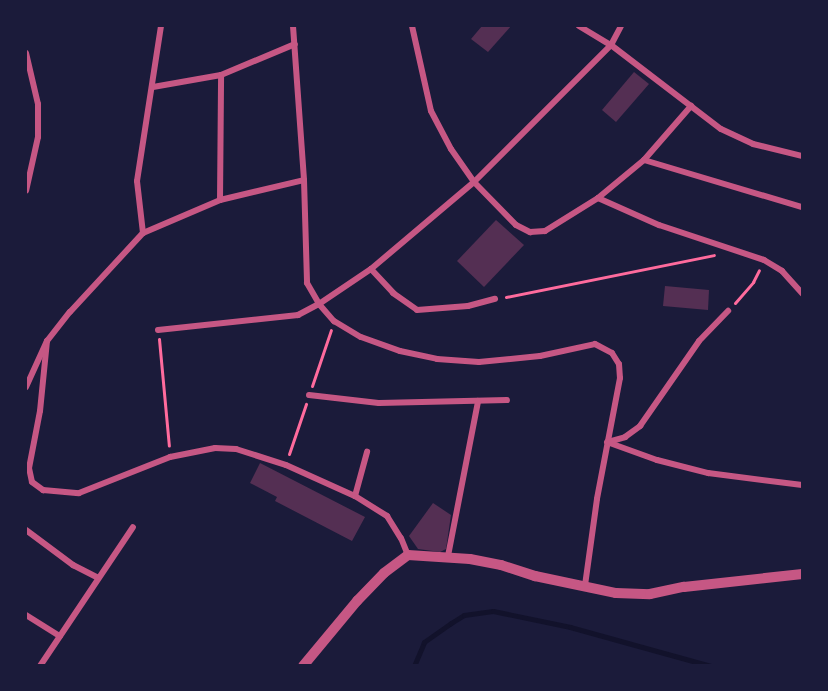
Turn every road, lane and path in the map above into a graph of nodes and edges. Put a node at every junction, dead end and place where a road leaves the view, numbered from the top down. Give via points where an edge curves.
1 (161, 26) edge
2 (293, 26) edge
3 (412, 26) edge
4 (579, 26) edge
5 (621, 26) edge
6 (295, 44) junction
7 (611, 45) junction
8 (26, 53) edge
9 (221, 75) junction
10 (153, 87) junction
11 (691, 106) junction
12 (802, 156) edge
13 (644, 160) junction
14 (304, 180) junction
15 (474, 182) junction
16 (26, 191) edge
17 (598, 198) junction
18 (220, 200) junction
19 (802, 207) edge
20 (143, 233) junction
21 (734, 251) junction
22 (764, 260) junction
23 (371, 268) junction
24 (802, 292) edge
25 (495, 299) joint
26 (319, 304) junction
27 (728, 311) joint
28 (158, 330) joint
29 (47, 341) junction
30 (26, 387) edge
31 (309, 395) dead end
32 (507, 400) dead end
33 (478, 401) junction
34 (608, 442) junction
35 (367, 452) dead end
36 (170, 457) junction
37 (802, 485) edge
38 (355, 496) junction
39 (133, 527) dead end
40 (26, 530) edge
41 (408, 555) junction
42 (448, 556) junction
43 (802, 574) edge
44 (98, 578) junction
45 (585, 585) junction
46 (26, 615) edge
47 (60, 636) junction
48 (40, 666) edge
49 (303, 666) edge

1 - 10 street
2 - 6 street
3 - 15 street via 431,111
4 - 7 street
5 - 7 street
6 - 9 street
6 - 14 street
7 - 11 street
7 - 15 street
8 - 16 street via 38,104 38,137
9 - 10 street
9 - 18 street
10 - 20 street via 137,181
11 - 12 street via 722,129 753,144
11 - 13 street
13 - 17 street
13 - 19 street
14 - 18 street
14 - 26 street via 307,284
15 - 17 street via 516,225 530,232 545,231
15 - 23 street
17 - 21 street via 659,225
18 - 20 street
20 - 29 street
21 - 22 street
21 - 25 path
22 - 24 street
22 - 27 path via 753,282
23 - 25 street via 393,293 417,310 468,306
23 - 26 street
26 - 28 street via 298,315
26 - 34 street via 334,321 361,337 437,359 479,362 540,356 595,344 612,353 619,364
27 - 34 street via 699,341 640,426 625,437
28 - 36 path
29 - 30 street
29 - 36 street via 40,411 30,459 32,482 43,490 80,493
31 - 33 street via 379,403
32 - 33 street
33 - 42 street
34 - 37 street via 708,473
34 - 45 street
35 - 38 street
36 - 38 street via 215,448 236,449 286,465
38 - 41 street via 387,516
39 - 44 street
40 - 44 street via 73,565
41 - 42 street
41 - 49 street via 357,601
42 - 45 street
43 - 45 street via 650,594 616,593
44 - 47 street
46 - 47 street
47 - 48 street

